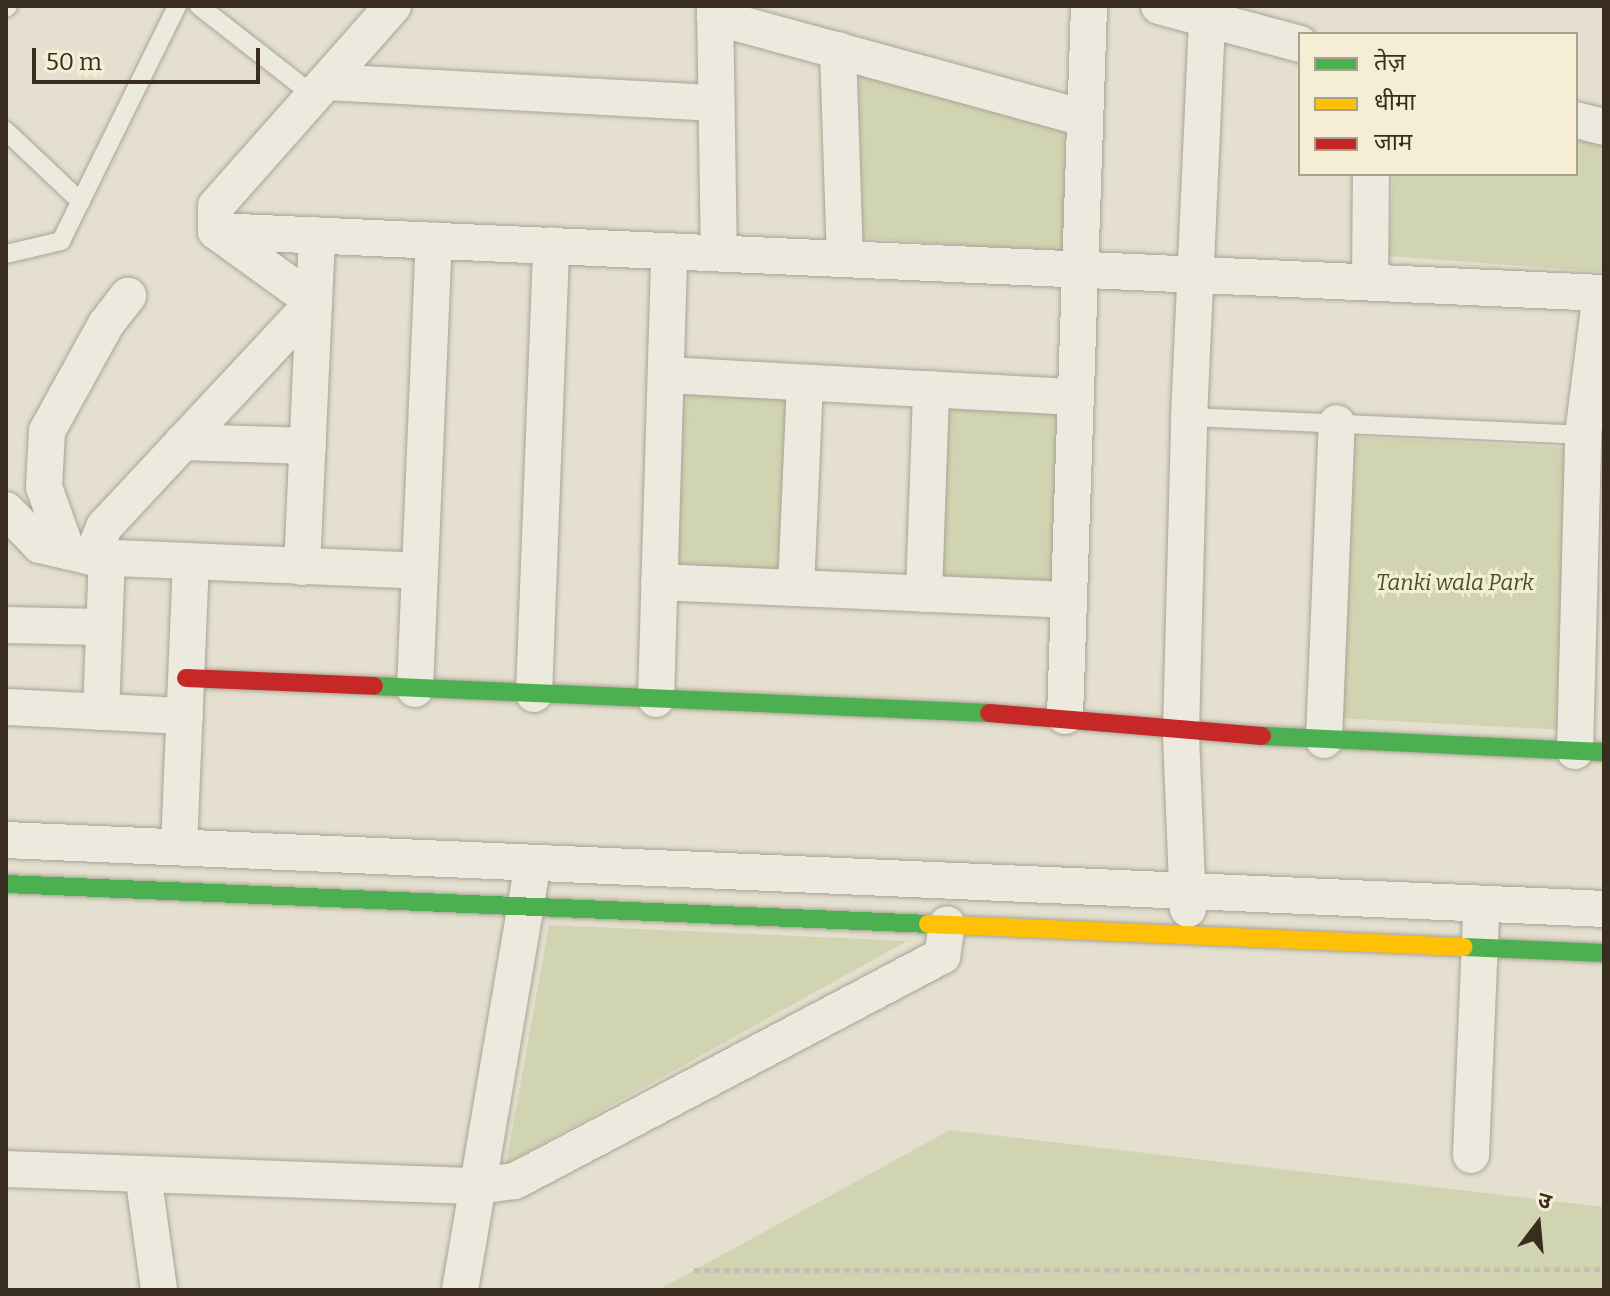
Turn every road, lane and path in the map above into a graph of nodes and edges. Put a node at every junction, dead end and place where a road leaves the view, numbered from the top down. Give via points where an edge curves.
1 (177, 6) edge
2 (199, 6) edge
3 (393, 6) edge
4 (1089, 6) edge
5 (1159, 6) edge
6 (715, 11) edge
7 (1207, 12) edge
8 (1298, 43) edge
9 (838, 50) junction
10 (320, 89) junction
11 (716, 103) junction
12 (1084, 118) junction
13 (1578, 120) edge
14 (1604, 127) edge
15 (6, 131) edge
16 (1371, 176) edge
17 (81, 202) junction
18 (216, 231) junction
19 (317, 235) junction
20 (434, 240) junction
21 (551, 245) junction
22 (669, 251) junction
23 (719, 253) junction
24 (6, 254) edge
25 (845, 259) junction
26 (1078, 269) junction
27 (1196, 273) junction
28 (1370, 282) junction
29 (1602, 293) edge
30 (128, 296) dead end
31 (314, 302) junction
32 (666, 375) junction
33 (805, 383) junction
34 (931, 389) junction
35 (1075, 397) junction
36 (1189, 417) junction
37 (1337, 423) junction
38 (1583, 435) junction
39 (183, 442) junction
40 (308, 446) junction
41 (6, 510) edge
42 (89, 555) junction
43 (191, 563) junction
44 (302, 567) junction
45 (420, 571) junction
46 (659, 582) junction
47 (796, 588) junction
48 (924, 594) junction
49 (1069, 600) junction
50 (6, 625) edge
51 (104, 627) junction
52 (186, 678) junction
53 (415, 689) junction
54 (534, 694) junction
55 (656, 699) junction
56 (6, 707) edge
57 (101, 712) junction
58 (185, 716) junction
59 (1065, 716) junction
60 (1181, 732) junction
61 (1324, 740) junction
62 (1590, 751) edge
63 (6, 840) edge
64 (179, 847) junction
65 (534, 861) junction
66 (6, 884) edge
67 (1189, 887) junction
68 (1482, 903) junction
69 (526, 906) junction
70 (1604, 909) edge
71 (947, 924) junction
72 (1186, 934) junction
73 (1480, 947) junction
74 (1604, 953) edge
75 (1471, 1155) dead end
76 (6, 1169) edge
77 (143, 1174) junction
78 (478, 1186) junction
79 (1604, 1269) edge
80 (694, 1270) dead end
81 (159, 1290) edge
82 (460, 1290) edge

1 - 17 lane
2 - 10 lane
3 - 10 street
4 - 12 street
5 - 7 street
6 - 9 street
6 - 11 street
7 - 8 street
7 - 27 street
9 - 12 street
9 - 25 street
10 - 11 street
10 - 18 street via 216,206
11 - 23 street
12 - 26 street
13 - 14 street
15 - 17 lane
16 - 28 street
17 - 24 lane via 61,241
18 - 19 street
18 - 31 street
19 - 20 street
19 - 31 street
20 - 21 street
20 - 45 street
21 - 22 street
21 - 54 street
22 - 23 street
22 - 32 street
23 - 25 street
25 - 26 street
26 - 27 street
26 - 35 street
27 - 28 street
27 - 36 street
28 - 29 street
29 - 38 street
30 - 42 street via 106,324 47,431 44,487
31 - 39 street
31 - 40 street
32 - 33 street
32 - 46 street
33 - 34 street
33 - 47 street
34 - 35 street
34 - 48 street
35 - 49 street
36 - 37 lane
36 - 60 street
37 - 38 lane
37 - 61 street
38 - 62 street
39 - 40 street
39 - 42 street via 104,527
40 - 44 street
41 - 42 street via 40,545
42 - 43 street
42 - 51 street
43 - 44 street
43 - 52 street
44 - 45 street
45 - 53 street
46 - 47 street
46 - 55 street
47 - 48 street
48 - 49 street
49 - 59 street
50 - 51 street
51 - 57 street
52 - 53 street
52 - 58 street
53 - 54 street
54 - 55 street
55 - 59 street
56 - 57 street
57 - 58 street
58 - 64 street
59 - 60 street
60 - 61 street
60 - 67 street
61 - 62 street
63 - 64 street
64 - 65 street
65 - 67 street
65 - 69 street
66 - 69 street
67 - 68 street
67 - 72 street
68 - 70 street
68 - 73 street
69 - 71 street
69 - 78 street
71 - 72 street
71 - 78 street via 942,956 515,1181
72 - 73 street
73 - 74 street
73 - 75 street
76 - 77 street
77 - 78 street
77 - 81 street
78 - 82 street
79 - 80 path

